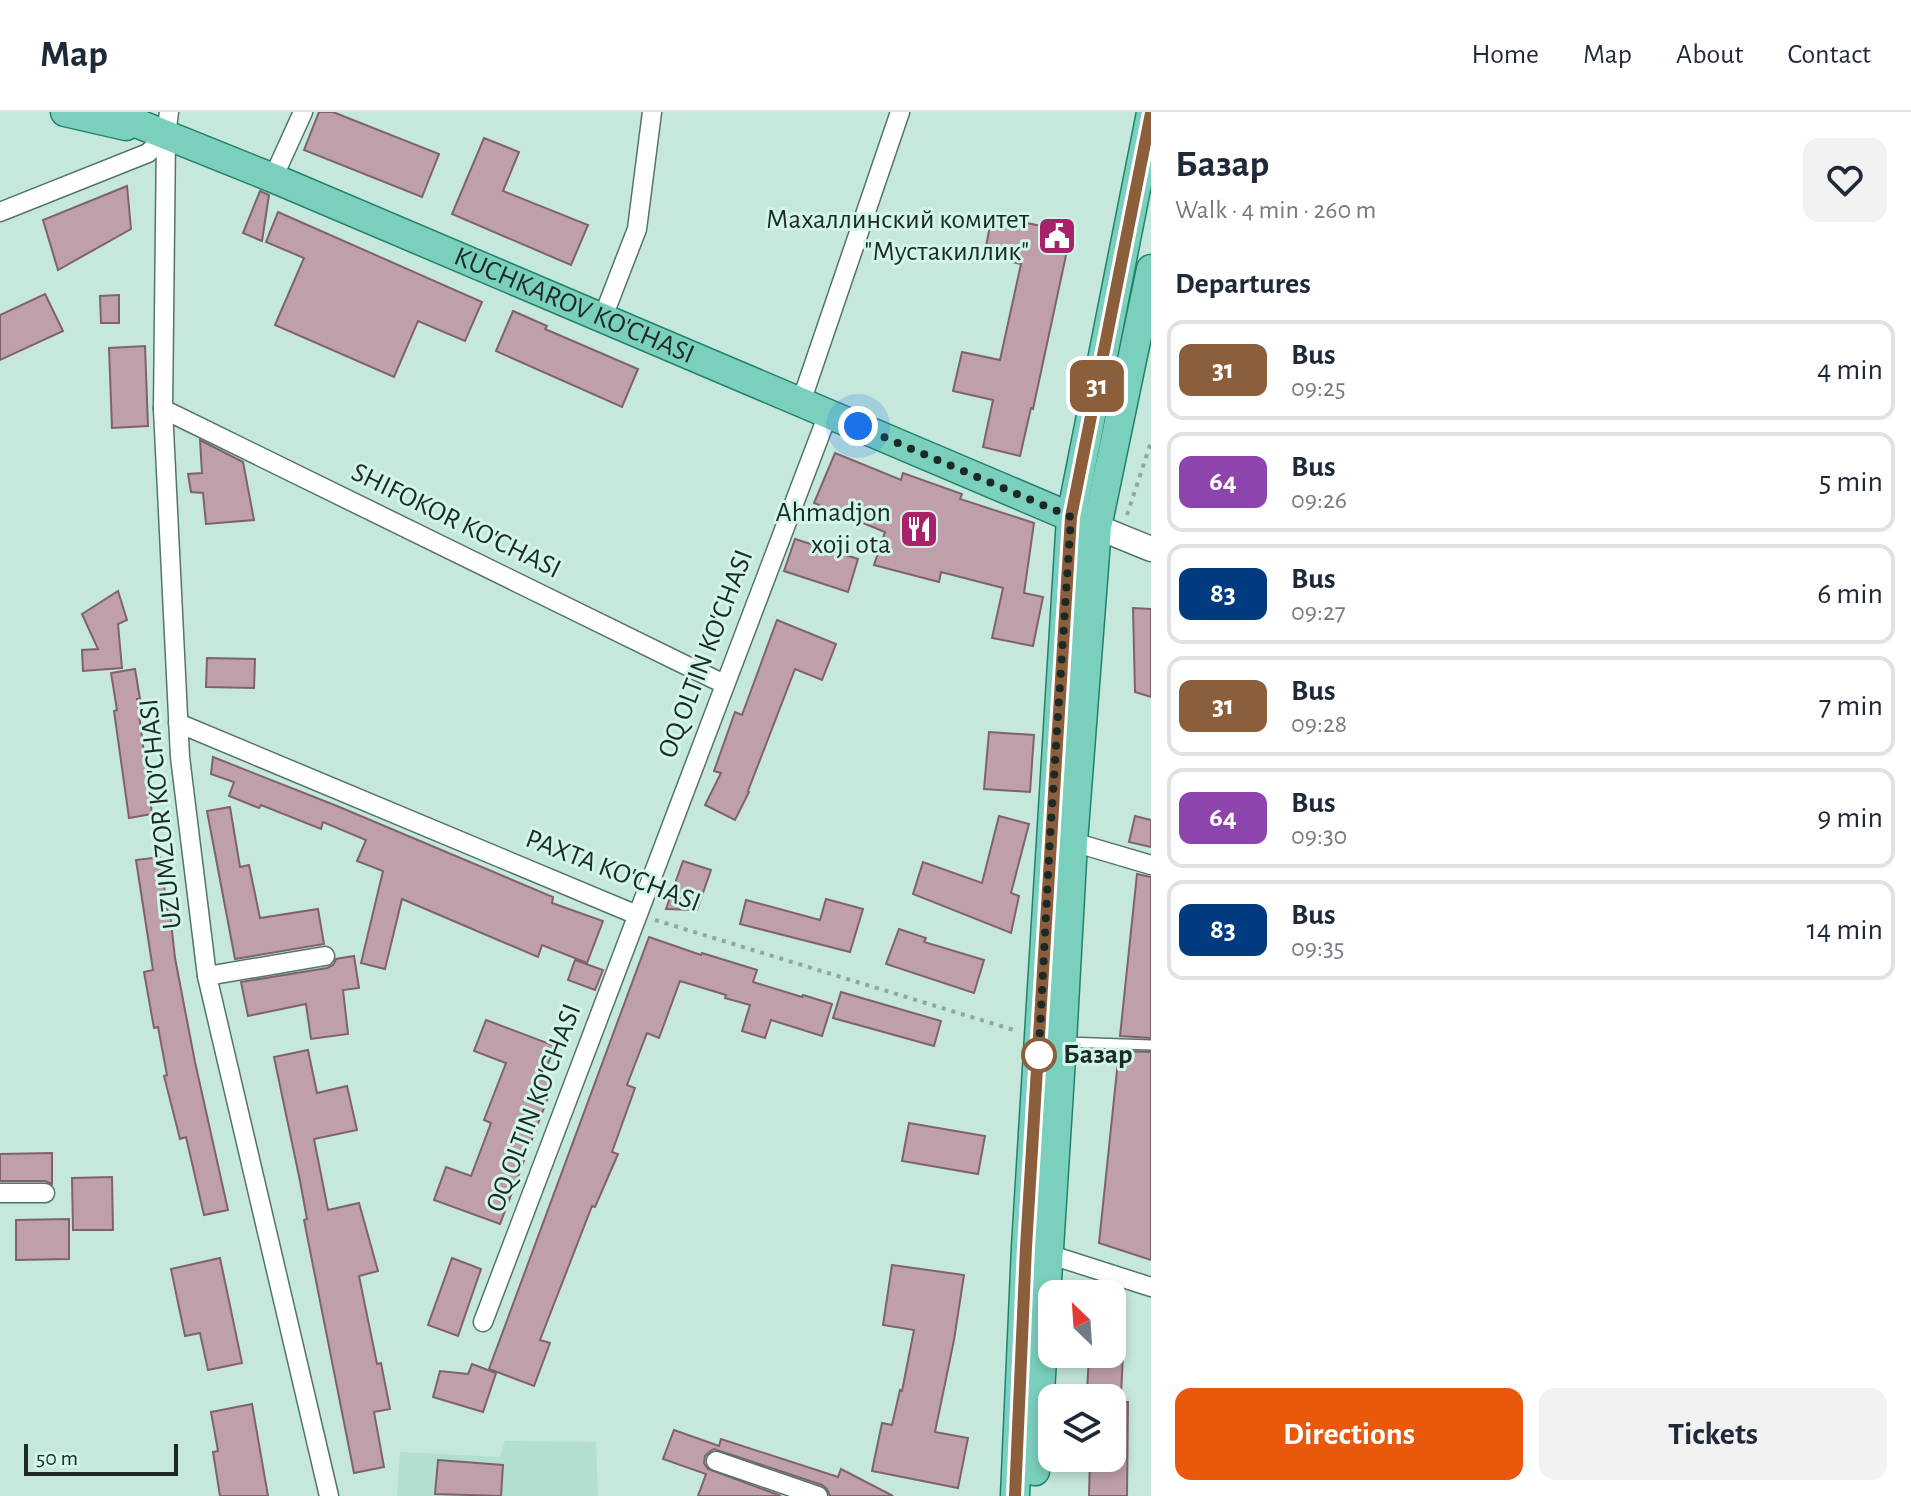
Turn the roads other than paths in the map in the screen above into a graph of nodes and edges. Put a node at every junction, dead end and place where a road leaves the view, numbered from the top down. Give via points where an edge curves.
1 (65, 112) edge
2 (109, 112) edge
3 (303, 112) edge
4 (652, 112) edge
5 (900, 112) edge
6 (1151, 113) edge
7 (168, 123) edge
8 (273, 178) junction
9 (0, 212) edge
10 (1151, 269) edge
11 (1146, 314) edge
12 (603, 317) junction
13 (801, 402) junction
14 (163, 409) junction
15 (828, 414) junction
16 (1071, 517) junction
17 (1109, 532) junction
18 (1151, 549) edge
19 (724, 684) junction
20 (178, 723) junction
21 (1073, 842) junction
22 (1151, 865) edge
23 (637, 915) junction
24 (325, 956) dead end
25 (207, 976) junction
26 (1051, 1040) junction
27 (1151, 1045) edge
28 (0, 1193) edge
29 (45, 1193) dead end
30 (1048, 1254) junction
31 (1151, 1287) edge
32 (483, 1322) dead end
33 (716, 1461) dead end
34 (329, 1496) edge
35 (818, 1496) edge
36 (1015, 1496) edge
37 (1033, 1496) edge

1 - 7 main road
2 - 7 main road
3 - 8 street
4 - 12 street via 637,229
5 - 13 street
6 - 16 main road
7 - 8 main road, KUCHKAROV KO'CHASI
7 - 9 street via 148,153
7 - 14 street, UZUMZOR KO'CHASI
8 - 12 main road, KUCHKAROV KO'CHASI
10 - 11 main road
11 - 17 main road
12 - 13 main road, KUCHKAROV KO'CHASI
13 - 15 main road, KUCHKAROV KO'CHASI
14 - 19 street, SHIFOKOR KO'CHASI
14 - 20 street, UZUMZOR KO'CHASI
15 - 16 main road, KUCHKAROV KO'CHASI
15 - 19 street, OQ OLTIN KO'CHASI
16 - 17 main road, KUCHKAROV KO'CHASI
16 - 26 main road via 1050,838
17 - 18 main road, KUCHKAROV KO'CHASI
17 - 21 main road
19 - 23 street, OQ OLTIN KO'CHASI
20 - 23 street, PAXTA KO'CHASI
20 - 25 street, UZUMZOR KO'CHASI
21 - 22 street
21 - 26 main road
23 - 32 street, OQ OLTIN KO'CHASI
24 - 25 street
25 - 34 street, UZUMZOR KO'CHASI
26 - 27 lane
26 - 30 main road
26 - 36 main road via 1026,1247
28 - 29 street
30 - 31 street
30 - 37 main road
33 - 35 street

